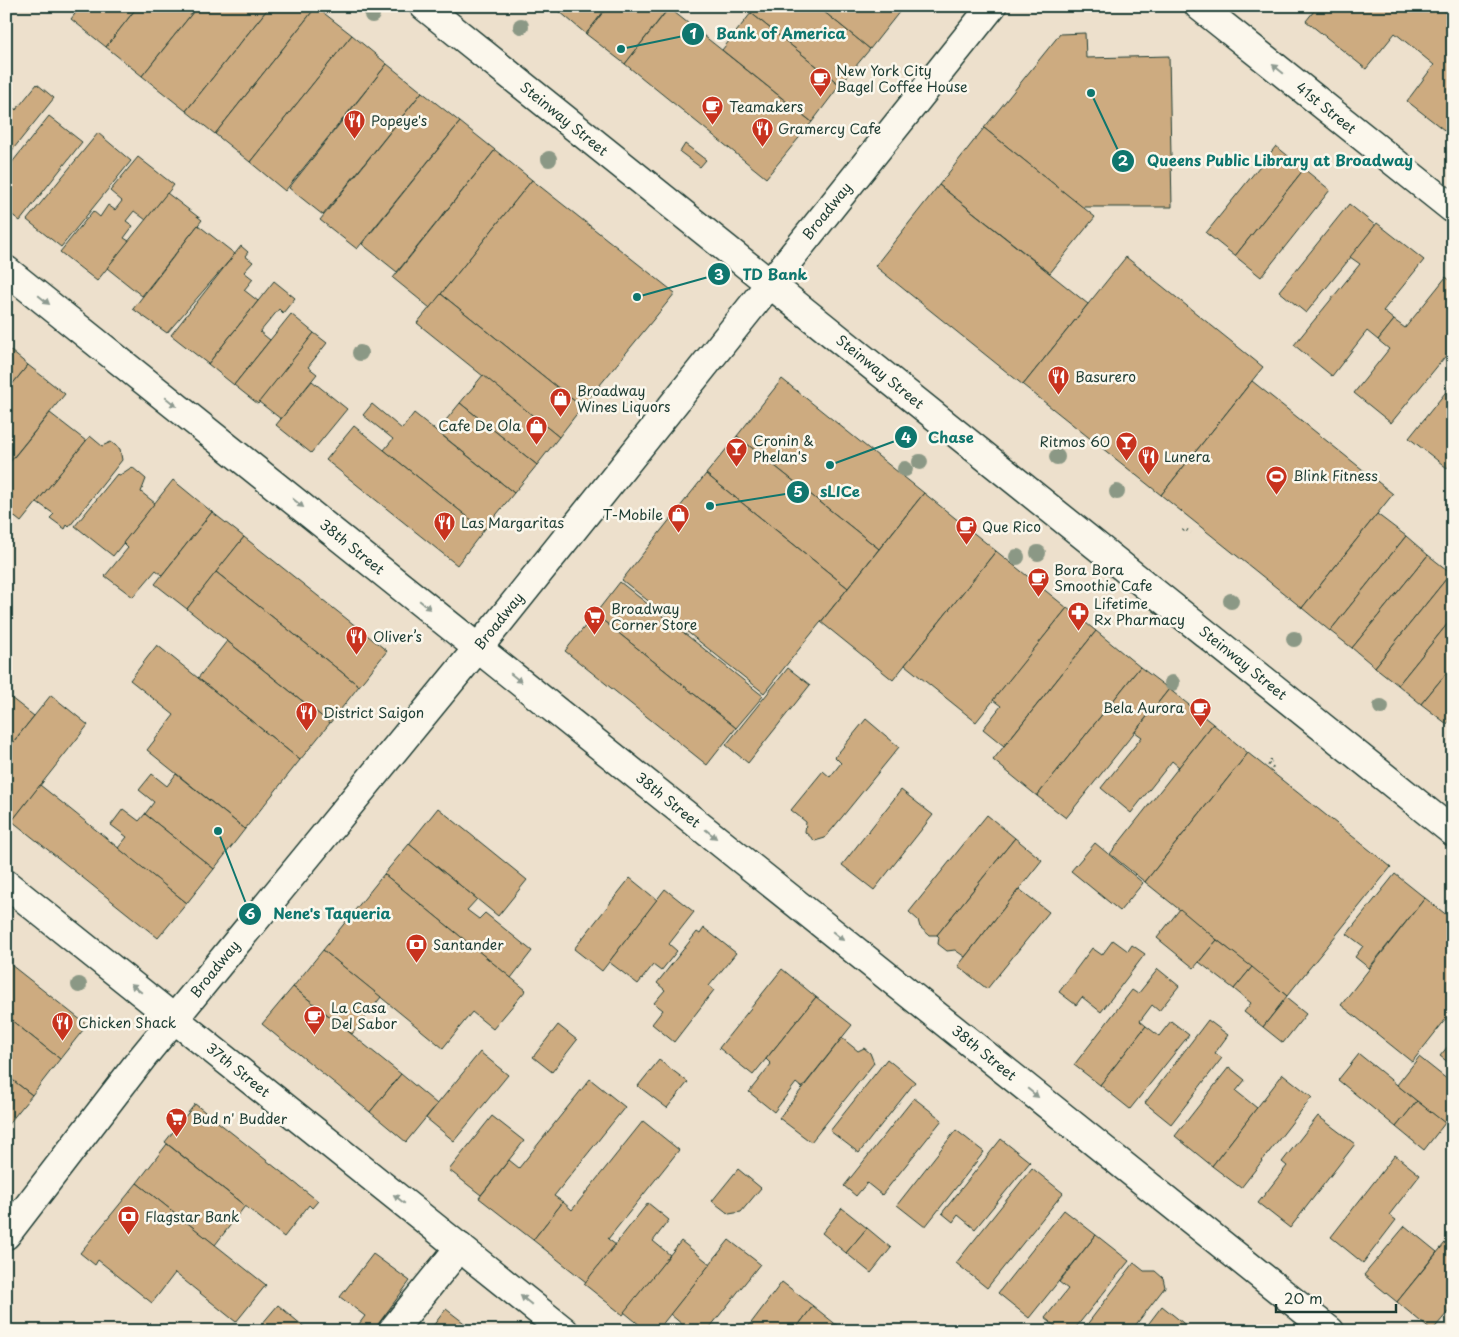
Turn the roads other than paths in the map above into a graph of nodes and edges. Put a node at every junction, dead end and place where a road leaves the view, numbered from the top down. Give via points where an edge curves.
1 (424, 6) edge
2 (992, 6) edge
3 (1200, 6) edge
4 (1453, 209) edge
5 (6, 270) edge
6 (770, 283) junction
7 (478, 648) junction
8 (1453, 832) edge
9 (6, 884) edge
10 (174, 1019) junction
11 (6, 1235) edge
12 (460, 1247) junction
13 (392, 1331) edge
14 (564, 1331) edge
15 (1330, 1331) edge

1 - 6 street, Steinway Street
2 - 6 street, Broadway
4 -> 3 street, 41st Street
5 -> 7 street, 38th Street
6 - 7 street, Broadway
6 - 8 street, Steinway Street
7 - 10 street, Broadway
7 -> 15 street, 38th Street
10 -> 9 street, 37th Street
10 - 11 street, Broadway
12 -> 10 street, 37th Street
12 - 13 street
14 -> 12 street, 37th Street

